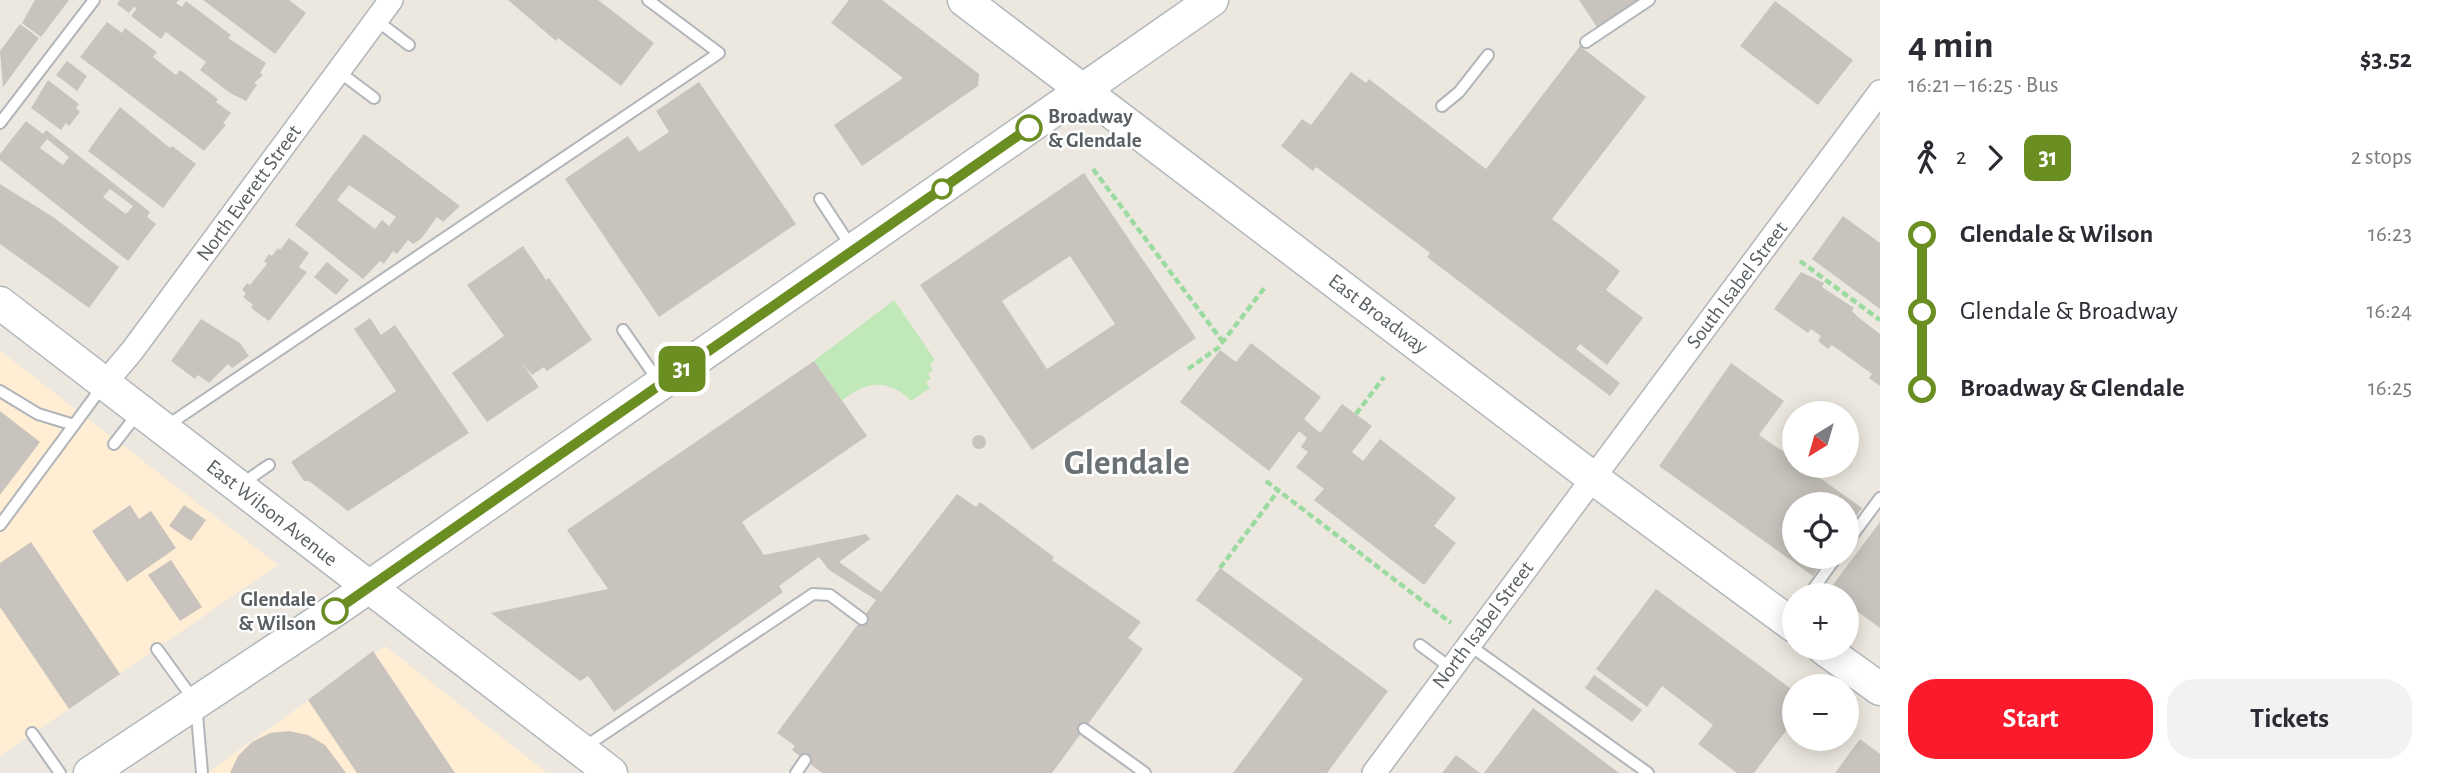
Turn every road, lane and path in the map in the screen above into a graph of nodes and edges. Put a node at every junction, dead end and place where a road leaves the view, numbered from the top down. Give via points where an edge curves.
1 (94, 0) edge
2 (391, 0) edge
3 (648, 0) edge
4 (964, 0) edge
5 (1212, 0) edge
6 (1649, 0) edge
7 (376, 20) junction
8 (1586, 42) dead end
9 (409, 46) dead end
10 (1488, 55) dead end
11 (338, 71) junction
12 (1084, 90) junction
13 (1880, 92) edge
14 (374, 97) dead end
15 (1442, 106) dead end
16 (0, 124) edge
17 (1093, 169) dead end
18 (820, 199) dead end
19 (854, 251) junction
20 (1800, 261) dead end
21 (1266, 286) dead end
22 (0, 303) edge
23 (1880, 320) edge
24 (623, 330) dead end
25 (1223, 342) junction
26 (1188, 369) dead end
27 (1384, 377) dead end
28 (104, 384) junction
29 (660, 385) junction
30 (0, 391) edge
31 (1356, 414) dead end
32 (151, 420) junction
33 (74, 425) junction
34 (114, 444) dead end
35 (269, 464) dead end
36 (1593, 478) junction
37 (1266, 481) dead end
38 (238, 487) junction
39 (1278, 491) junction
40 (1880, 498) edge
41 (0, 525) edge
42 (1859, 526) edge
43 (1220, 568) dead end
44 (368, 587) junction
45 (1782, 614) edge
46 (862, 619) dead end
47 (1451, 623) dead end
48 (1420, 645) dead end
49 (1469, 645) junction
50 (157, 649) dead end
51 (1840, 660) edge
52 (1451, 668) junction
53 (1880, 689) edge
54 (196, 703) junction
55 (1084, 729) dead end
56 (32, 733) dead end
57 (581, 750) junction
58 (805, 760) dead end
59 (99, 771) edge
60 (60, 773) edge
61 (202, 773) edge
62 (611, 773) edge
63 (796, 773) edge
64 (1145, 773) edge
65 (1374, 773) edge
66 (1648, 773) edge

1 - 16 lane
2 - 7 street, North Everett Street
3 - 32 lane via 719,53
4 - 12 main road, East Broadway
5 - 12 main road
6 - 8 lane
7 - 9 lane
7 - 11 street, North Everett Street
10 - 15 lane
11 - 14 lane
11 - 28 street, North Everett Street
12 - 19 main road
12 - 36 main road, East Broadway
13 - 36 street, South Isabel Street
17 - 25 path
18 - 19 lane
19 - 29 main road
20 - 23 path
21 - 25 path
22 - 28 main road, East Wilson Avenue
24 - 29 lane
25 - 26 path
27 - 31 path
28 - 32 main road, East Wilson Avenue
28 - 33 lane
29 - 44 main road
30 - 33 lane via 38,414
32 - 34 lane
32 - 38 main road, East Wilson Avenue
33 - 41 lane
35 - 38 lane
36 - 45 main road, East Broadway
36 - 49 street, North Isabel Street
37 - 39 path
38 - 44 main road, East Wilson Avenue
39 - 43 path
39 - 47 path
40 - 42 lane
44 - 54 main road
44 - 57 main road, East Wilson Avenue
46 - 57 lane via 830,595 813,594
48 - 52 lane
49 - 52 street, North Isabel Street
49 - 66 lane
50 - 54 lane
51 - 53 main road
52 - 65 street, North Isabel Street
54 - 59 main road
54 - 61 lane
55 - 64 lane
56 - 60 lane
57 - 62 main road, East Wilson Avenue
58 - 63 lane

